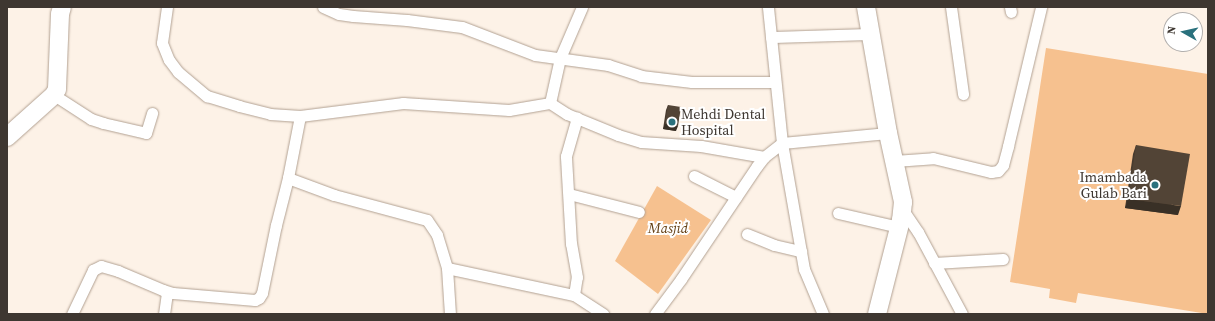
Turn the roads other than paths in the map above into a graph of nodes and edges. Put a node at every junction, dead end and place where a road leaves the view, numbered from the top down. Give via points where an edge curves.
1 (62, 7) edge
2 (166, 7) edge
3 (323, 7) edge
4 (582, 7) edge
5 (768, 7) edge
6 (866, 7) edge
7 (951, 7) edge
8 (1041, 7) edge
9 (871, 34) junction
10 (771, 37) junction
11 (560, 58) junction
12 (775, 82) junction
13 (963, 94) dead end
14 (54, 95) junction
15 (550, 103) junction
16 (152, 113) dead end
17 (300, 116) junction
18 (577, 118) junction
19 (888, 133) junction
20 (7, 137) edge
21 (782, 143) junction
22 (764, 156) junction
23 (894, 161) junction
24 (694, 176) dead end
25 (288, 178) junction
26 (569, 194) junction
27 (736, 197) junction
28 (639, 212) dead end
29 (838, 214) dead end
30 (901, 218) junction
31 (747, 234) dead end
32 (801, 251) junction
33 (1003, 259) dead end
34 (934, 263) junction
35 (447, 268) junction
36 (167, 292) junction
37 (574, 295) junction
38 (658, 313) edge
39 (72, 314) edge
40 (164, 314) edge
41 (450, 314) edge
42 (603, 314) edge
43 (823, 314) edge
44 (877, 314) edge
45 (962, 314) edge

1 - 14 main road via 57,54 58,80
2 - 17 street via 162,43 169,60 192,86 207,96 239,106 270,114
3 - 11 street via 339,14 462,27 535,54
4 - 11 street
5 - 10 street
6 - 9 main road
7 - 13 street
8 - 23 street via 1008,146 998,171 991,172 933,158
9 - 10 street
9 - 19 main road
10 - 12 street
11 - 12 street via 608,65 641,76 692,82
11 - 15 street
12 - 21 street
14 - 16 street via 91,119 146,133
14 - 20 main road
15 - 17 street via 509,110 404,103
15 - 18 street
17 - 25 street
18 - 22 street via 641,142 701,146
18 - 26 street via 566,156
19 - 21 street
19 - 23 main road
21 - 22 street
21 - 32 street
22 - 27 street
23 - 30 main road
24 - 27 street
25 - 35 street via 334,195 427,220 437,235
25 - 36 street via 260,298 255,300
26 - 28 street
26 - 37 street via 571,244 576,277
27 - 38 street
29 - 30 street
30 - 34 street via 918,232
30 - 44 main road
31 - 32 street via 774,245
32 - 43 street via 809,283
33 - 34 street
34 - 45 street
35 - 37 street
35 - 41 street
36 - 39 street via 101,266 93,270
36 - 40 street
37 - 42 street

